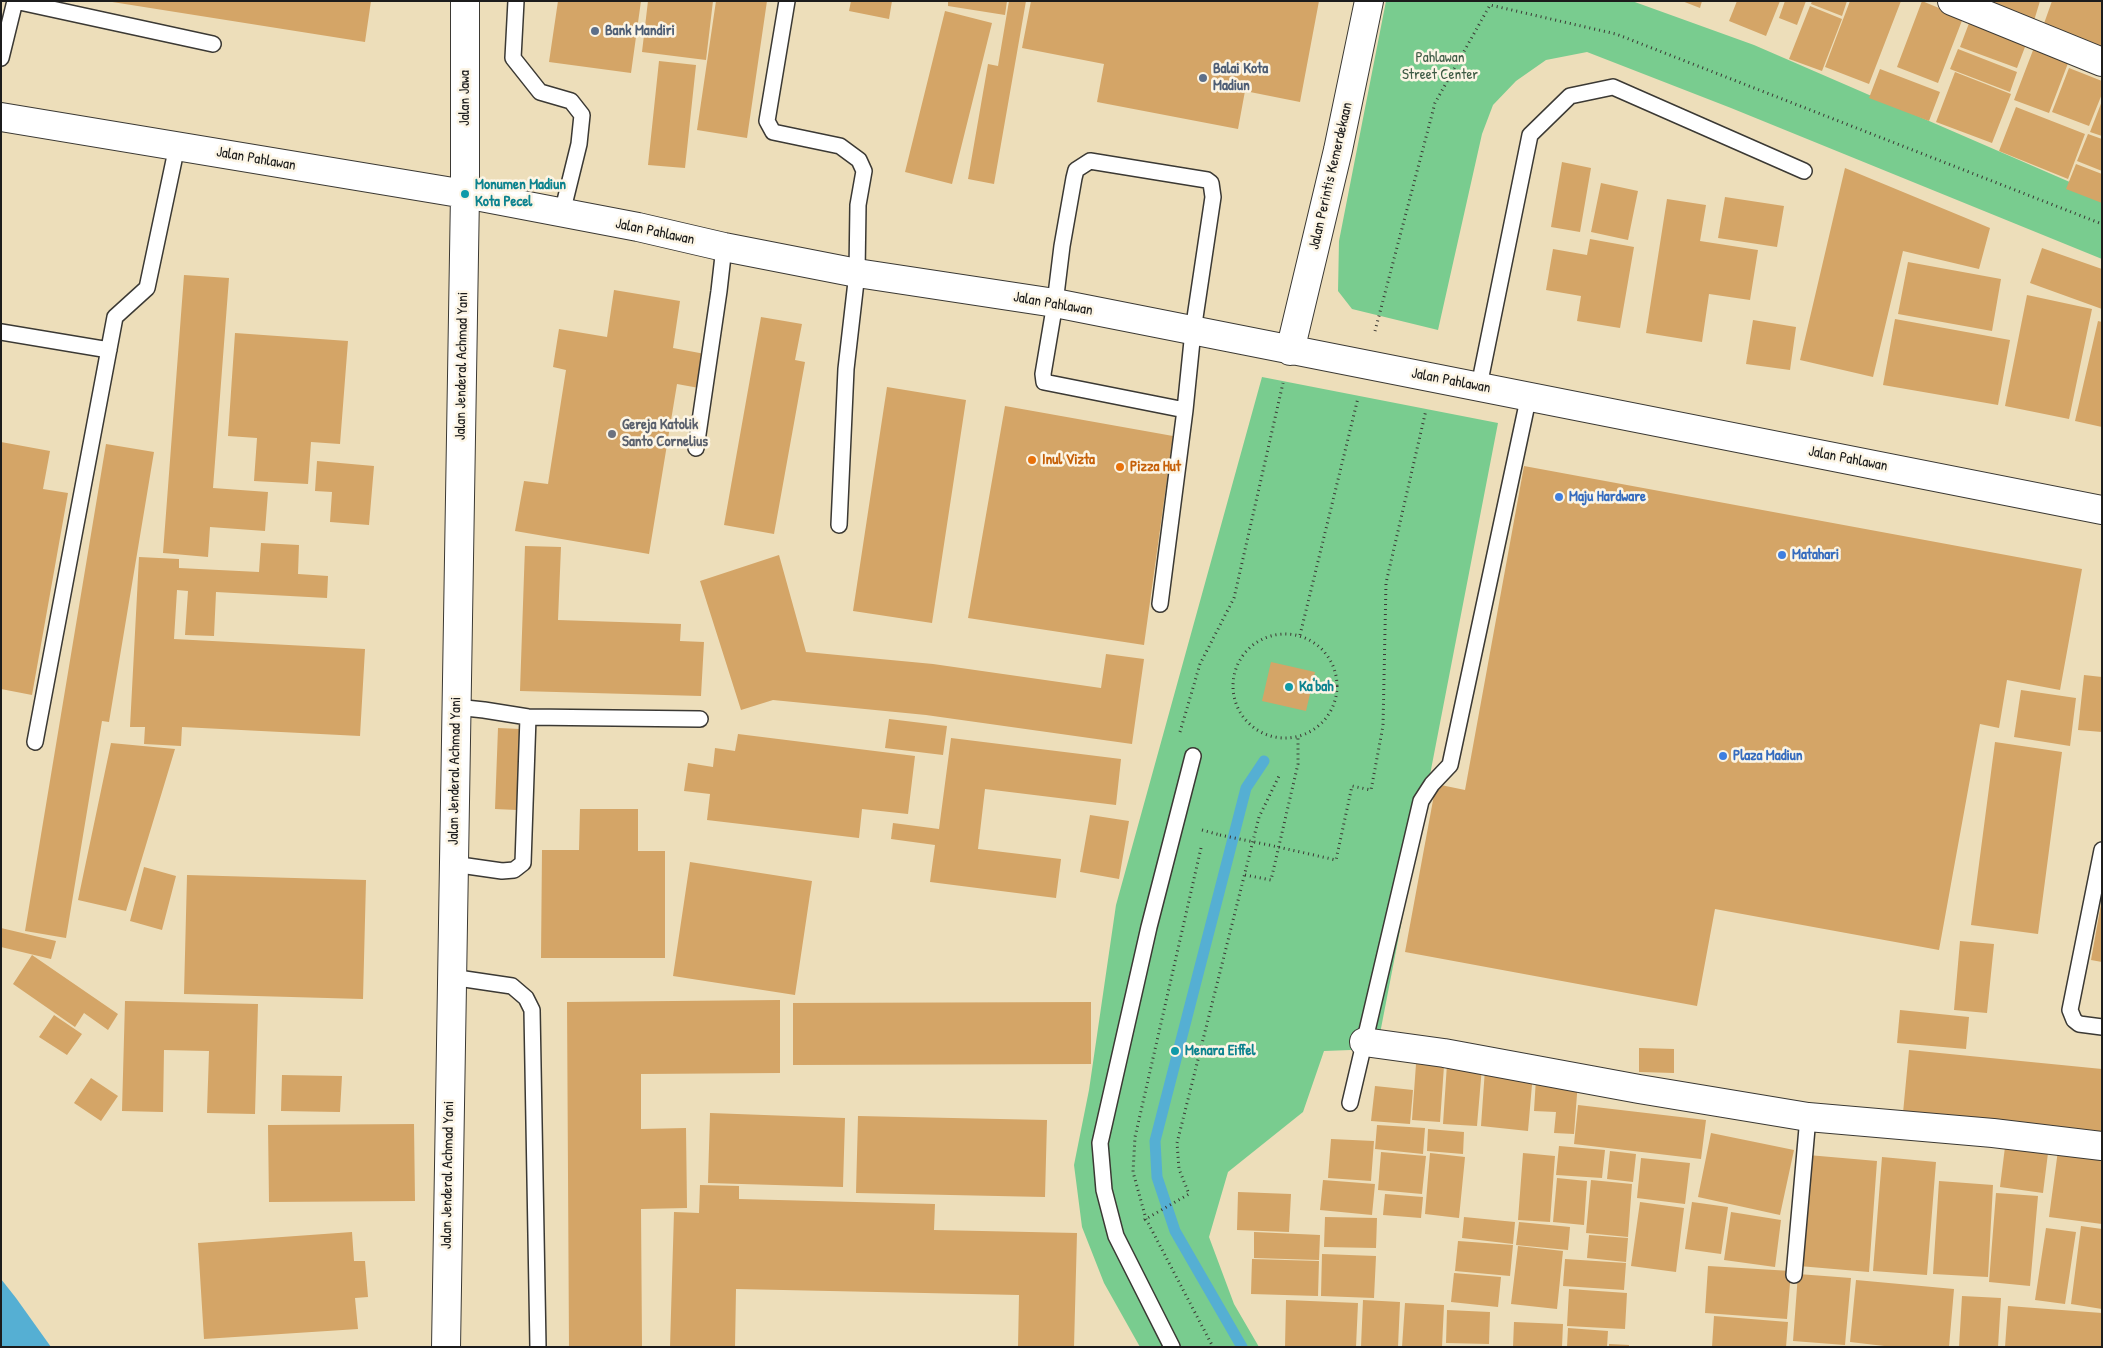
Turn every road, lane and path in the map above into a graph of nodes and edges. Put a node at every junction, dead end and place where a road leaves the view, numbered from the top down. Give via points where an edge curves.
1 (15, 1) edge
2 (465, 1) edge
3 (516, 1) edge
4 (787, 1) edge
5 (1368, 1) edge
6 (1952, 1) edge
7 (1490, 3) edge
8 (213, 44) dead end
9 (1, 58) edge
10 (2102, 62) edge
11 (1, 117) edge
12 (177, 146) junction
13 (1804, 170) dead end
14 (465, 194) junction
15 (562, 213) junction
16 (2102, 224) edge
17 (724, 247) junction
18 (856, 273) junction
19 (1055, 303) junction
20 (1193, 331) junction
21 (1, 332) edge
22 (109, 350) junction
23 (1290, 350) junction
24 (1367, 365) junction
25 (1433, 377) junction
26 (1479, 386) junction
27 (1528, 395) junction
28 (1185, 410) junction
29 (696, 448) dead end
30 (2102, 510) edge
31 (839, 525) dead end
32 (1160, 604) dead end
33 (1300, 635) junction
34 (456, 708) junction
35 (528, 717) junction
36 (700, 719) dead end
37 (1178, 737) dead end
38 (1298, 738) junction
39 (35, 742) dead end
40 (1193, 756) dead end
41 (1280, 774) dead end
42 (1278, 846) junction
43 (2102, 850) edge
44 (453, 864) junction
45 (1245, 874) junction
46 (451, 977) junction
47 (2102, 1028) edge
48 (1364, 1042) junction
49 (1350, 1103) dead end
50 (1808, 1117) junction
51 (2102, 1146) edge
52 (1146, 1219) junction
53 (1794, 1275) dead end
54 (446, 1347) edge
55 (538, 1347) edge
56 (1172, 1347) edge
57 (1214, 1347) edge

1 - 8 lane
1 - 9 lane
2 - 14 main road, Jalan Jawa
3 - 15 lane via 513,58 540,92 571,101 582,115 579,144
4 - 18 lane via 767,121 773,132 840,146 859,160 864,171 858,205
5 - 23 main road, Jalan Perintis Kemerdekaan via 1338,150
6 - 10 main road
7 - 16 path via 1616,34
7 - 24 path via 1435,103
11 - 12 main road, Jalan Pahlawan
12 - 14 main road, Jalan Pahlawan
12 - 22 lane via 147,288 115,317
13 - 26 lane via 1613,88 1570,96 1530,134
14 - 15 main road, Jalan Pahlawan
14 - 34 main road, Jalan Jenderal Achmad Yani
15 - 17 main road, Jalan Pahlawan
17 - 18 main road, Jalan Pahlawan
17 - 29 lane
18 - 19 main road, Jalan Pahlawan
18 - 31 lane via 846,369
19 - 20 main road, Jalan Pahlawan
19 - 20 lane via 1062,246 1076,170 1080,166 1090,161 1207,180 1211,183 1213,197
19 - 28 lane via 1044,382
20 - 23 main road, Jalan Pahlawan
20 - 28 lane
21 - 22 lane
22 - 39 lane
23 - 24 main road, Jalan Pahlawan
23 - 37 path via 1234,598 1200,664
24 - 25 main road, Jalan Pahlawan
24 - 33 path
25 - 26 main road, Jalan Pahlawan
25 - 42 path via 1386,584 1383,726 1371,790 1352,786 1336,860
26 - 27 main road, Jalan Pahlawan
27 - 30 main road, Jalan Pahlawan
27 - 48 lane via 1450,765 1421,801
28 - 32 lane
33 - 38 path via 1324,650 1337,674 1336,701 1322,725
33 - 38 path via 1273,634 1249,647 1235,671 1234,699 1247,723 1271,738
34 - 35 lane
34 - 44 main road, Jalan Jenderal Achmad Yani
35 - 36 lane
35 - 44 lane via 523,863 514,870
38 - 42 path via 1298,764
40 - 56 lane via 1149,927 1100,1143 1104,1190 1116,1236
41 - 45 path via 1260,817
42 - 45 path via 1271,880
42 - 52 path, bridge via 1205,830 1135,1137 1133,1172
43 - 47 lane via 2070,1010 2079,1024
44 - 46 main road, Jalan Jenderal Achmad Yani
45 - 52 path via 1178,1143 1179,1169 1189,1194
46 - 54 main road, Jalan Jenderal Achmad Yani
46 - 55 lane via 512,986 526,998 532,1010
48 - 49 lane
48 - 50 main road
50 - 51 main road
50 - 53 lane
52 - 57 path

